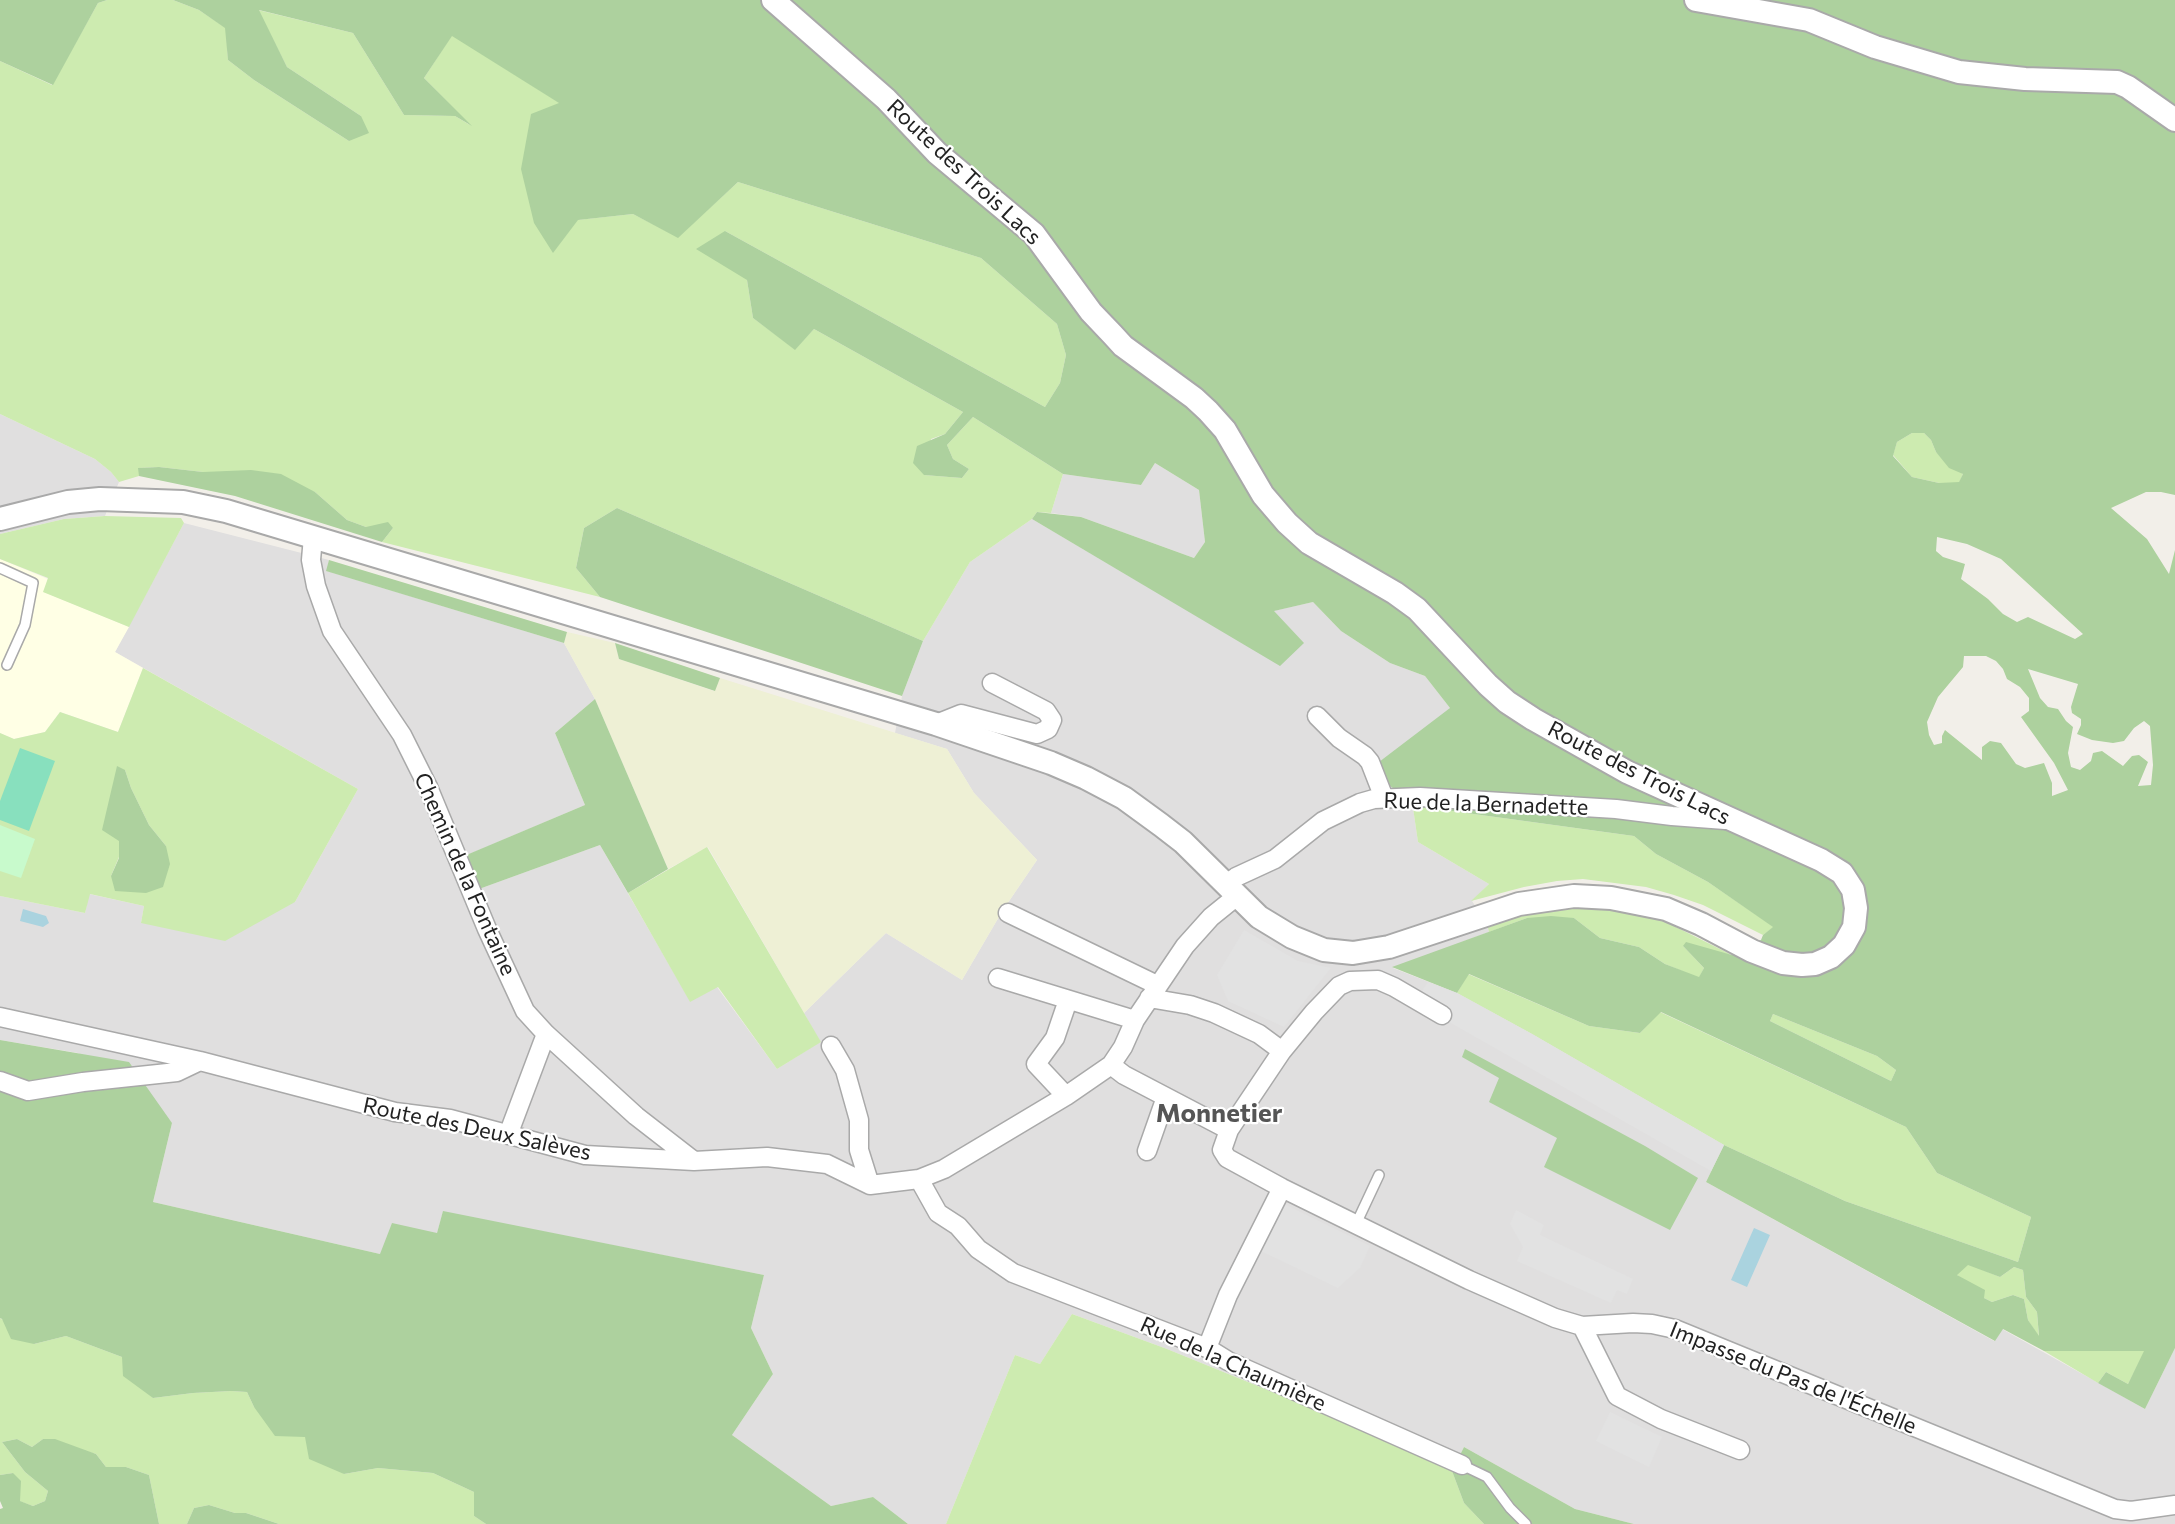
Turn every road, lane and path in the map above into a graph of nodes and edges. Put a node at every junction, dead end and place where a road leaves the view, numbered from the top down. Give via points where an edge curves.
1 (773, 0) edge
2 (1696, 0) edge
3 (2175, 120) edge
4 (0, 519) edge
5 (313, 537) junction
6 (0, 568) edge
7 (7, 665) dead end
8 (992, 682) dead end
9 (1317, 716) dead end
10 (936, 724) junction
11 (1384, 798) junction
12 (1733, 820) junction
13 (1232, 890) junction
14 (1008, 913) dead end
15 (998, 978) dead end
16 (1153, 992) junction
17 (1068, 999) junction
18 (1442, 1015) dead end
19 (0, 1017) edge
20 (1135, 1020) junction
21 (546, 1034) junction
22 (831, 1046) dead end
23 (1282, 1051) junction
24 (200, 1061) junction
25 (1111, 1065) junction
26 (0, 1081) edge
27 (1066, 1096) junction
28 (1166, 1097) junction
29 (1229, 1130) junction
30 (508, 1135) junction
31 (1148, 1151) dead end
32 (694, 1161) junction
33 (1379, 1175) dead end
34 (919, 1179) junction
35 (870, 1185) junction
36 (1282, 1188) junction
37 (1356, 1224) junction
38 (1582, 1326) junction
39 (1207, 1348) junction
40 (1740, 1450) dead end
41 (1462, 1465) joint
42 (2175, 1504) edge
43 (1526, 1524) edge

1 - 12 street, Route des Trois Lacs via 886,99 937,153 1034,234 1091,312 1123,346 1194,398 1219,423 1263,495 1309,543 1417,609 1488,685 1533,719 1627,772
2 - 3 street via 1809,20 1875,47 1959,72 2117,82
4 - 5 street, Route des Trois Lacs via 68,502 100,499 183,502
5 - 10 street, Route des Trois Lacs
5 - 21 street, Chemin de la Fontaine via 311,560 316,586 332,631 402,735 525,1011
6 - 7 lane via 33,583 25,626
8 - 10 street via 1046,711 1052,720 1048,729 1037,734 961,714
9 - 11 street via 1370,762
10 - 13 street, Route des Trois Lacs via 1051,763 1124,798 1168,830
11 - 12 street, Rue de la Bernadette via 1616,808
11 - 13 street, Rue de la Bernadette via 1360,803 1323,821 1275,859 1236,876
12 - 13 street, Route des Trois Lacs via 1842,873 1855,898 1856,919 1848,940 1835,954 1815,964 1783,963 1666,909 1593,896 1519,904 1389,947 1337,952 1292,937 1259,916
13 - 16 street
14 - 16 street
15 - 17 street
16 - 20 street
16 - 23 street via 1214,1012 1259,1034
17 - 20 street
17 - 27 street via 1054,1038 1036,1064
18 - 23 street via 1378,980 1350,981 1338,986
19 - 24 street, Route des Deux Salèves
20 - 25 street
21 - 30 street
21 - 32 street, Chemin de la Fontaine via 636,1116
22 - 35 street via 845,1070 859,1120 859,1150
23 - 29 street
24 - 26 street via 177,1072 28,1091
24 - 30 street, Route des Deux Salèves via 395,1112 450,1119
25 - 27 street
25 - 28 street
27 - 34 street via 944,1169
28 - 29 street
28 - 31 street
29 - 36 street, Impasse du Pas de l'Échelle via 1222,1150 1227,1158
30 - 32 street, Route des Deux Salèves via 585,1155
32 - 35 street, Route des Deux Salèves via 767,1157 827,1164
33 - 37 lane
34 - 35 street
34 - 39 street, Rue de la Chaumière via 938,1213 958,1226 978,1249 1013,1273
36 - 37 street, Impasse du Pas de l'Échelle
36 - 39 street via 1228,1295
37 - 38 street, Impasse du Pas de l'Échelle via 1469,1280
38 - 40 street via 1617,1396 1660,1419
38 - 42 street, Impasse du Pas de l'Échelle via 1633,1323 1676,1329 2115,1509 2131,1511
39 - 41 street, Rue de la Chaumière via 1228,1361
41 - 43 lane, Rue de la Chaumière via 1487,1477

